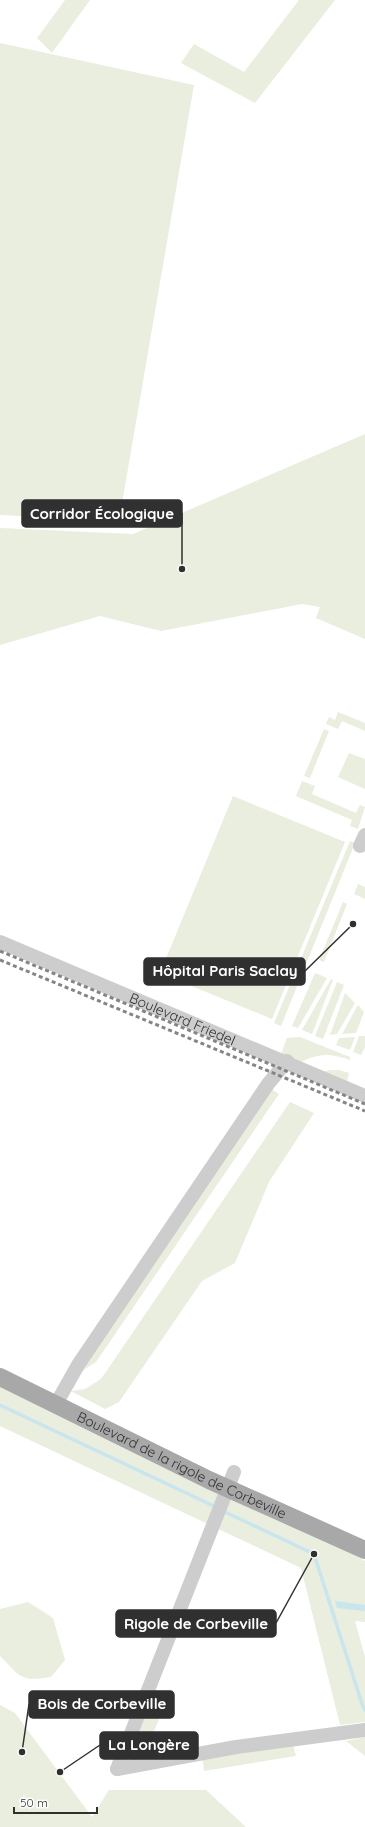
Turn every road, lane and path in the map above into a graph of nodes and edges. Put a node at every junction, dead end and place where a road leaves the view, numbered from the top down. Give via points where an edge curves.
1 (0, 942) edge
2 (287, 1062) junction
3 (365, 1096) edge
4 (0, 1377) edge
5 (56, 1404) junction
6 (228, 1488) junction
7 (365, 1550) edge
8 (365, 1730) edge

1 - 2 street, Boulevard Friedel
2 - 3 street, Boulevard Friedel
2 - 5 street via 268,1084 82,1358
4 - 5 main road, Boulevard de la rigole de Corbeville
5 - 6 main road, Boulevard de la rigole de Corbeville
6 - 7 main road, Boulevard de la rigole de Corbeville
6 - 8 street via 117,1769 236,1747

